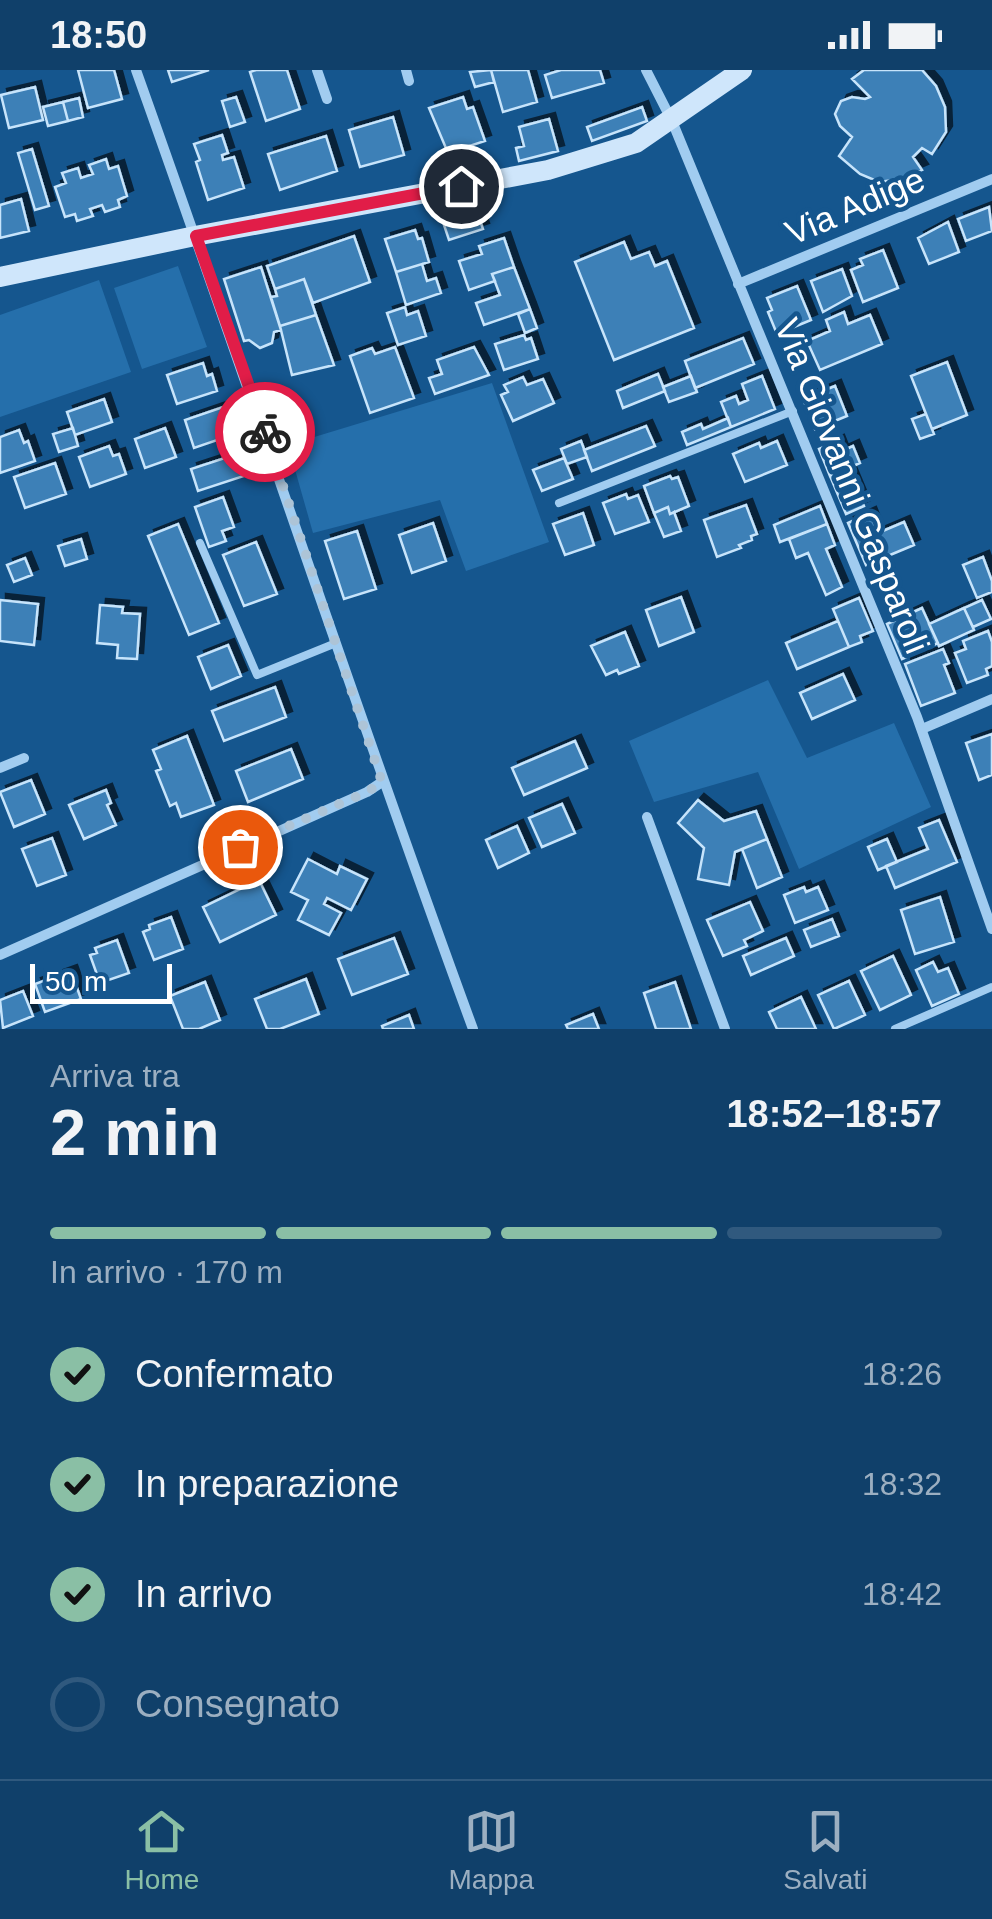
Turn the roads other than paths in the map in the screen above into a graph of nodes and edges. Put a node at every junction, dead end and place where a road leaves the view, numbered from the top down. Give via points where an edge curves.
1 (136, 70) edge
2 (317, 70) edge
3 (646, 70) edge
4 (742, 70) edge
5 (327, 99) dead end
6 (672, 121) junction
7 (992, 179) edge
8 (196, 236) junction
9 (0, 276) edge
10 (738, 284) junction
11 (792, 411) junction
12 (559, 503) dead end
13 (200, 543) dead end
14 (336, 643) junction
15 (992, 699) edge
16 (922, 729) junction
17 (24, 758) dead end
18 (0, 768) edge
19 (382, 782) junction
20 (648, 816) dead end
21 (992, 929) edge
22 (0, 955) edge
23 (992, 987) edge
24 (473, 1029) edge
25 (725, 1029) edge
26 (895, 1029) edge

1 - 8 street
2 - 5 street
3 - 6 street, Via Giovanni Gasparoli
4 - 6 street
6 - 8 street via 636,143 548,170
6 - 10 street, Via Giovanni Gasparoli
7 - 10 street, Via Adige
8 - 9 street
8 - 14 street
10 - 11 street, Via Giovanni Gasparoli
11 - 12 lane
11 - 16 street, Via Giovanni Gasparoli
13 - 14 lane via 257,675
14 - 19 street
15 - 16 street
16 - 21 street, Via Giovanni Gasparoli
17 - 18 street
19 - 22 street
19 - 24 street
20 - 25 street
23 - 26 lane

